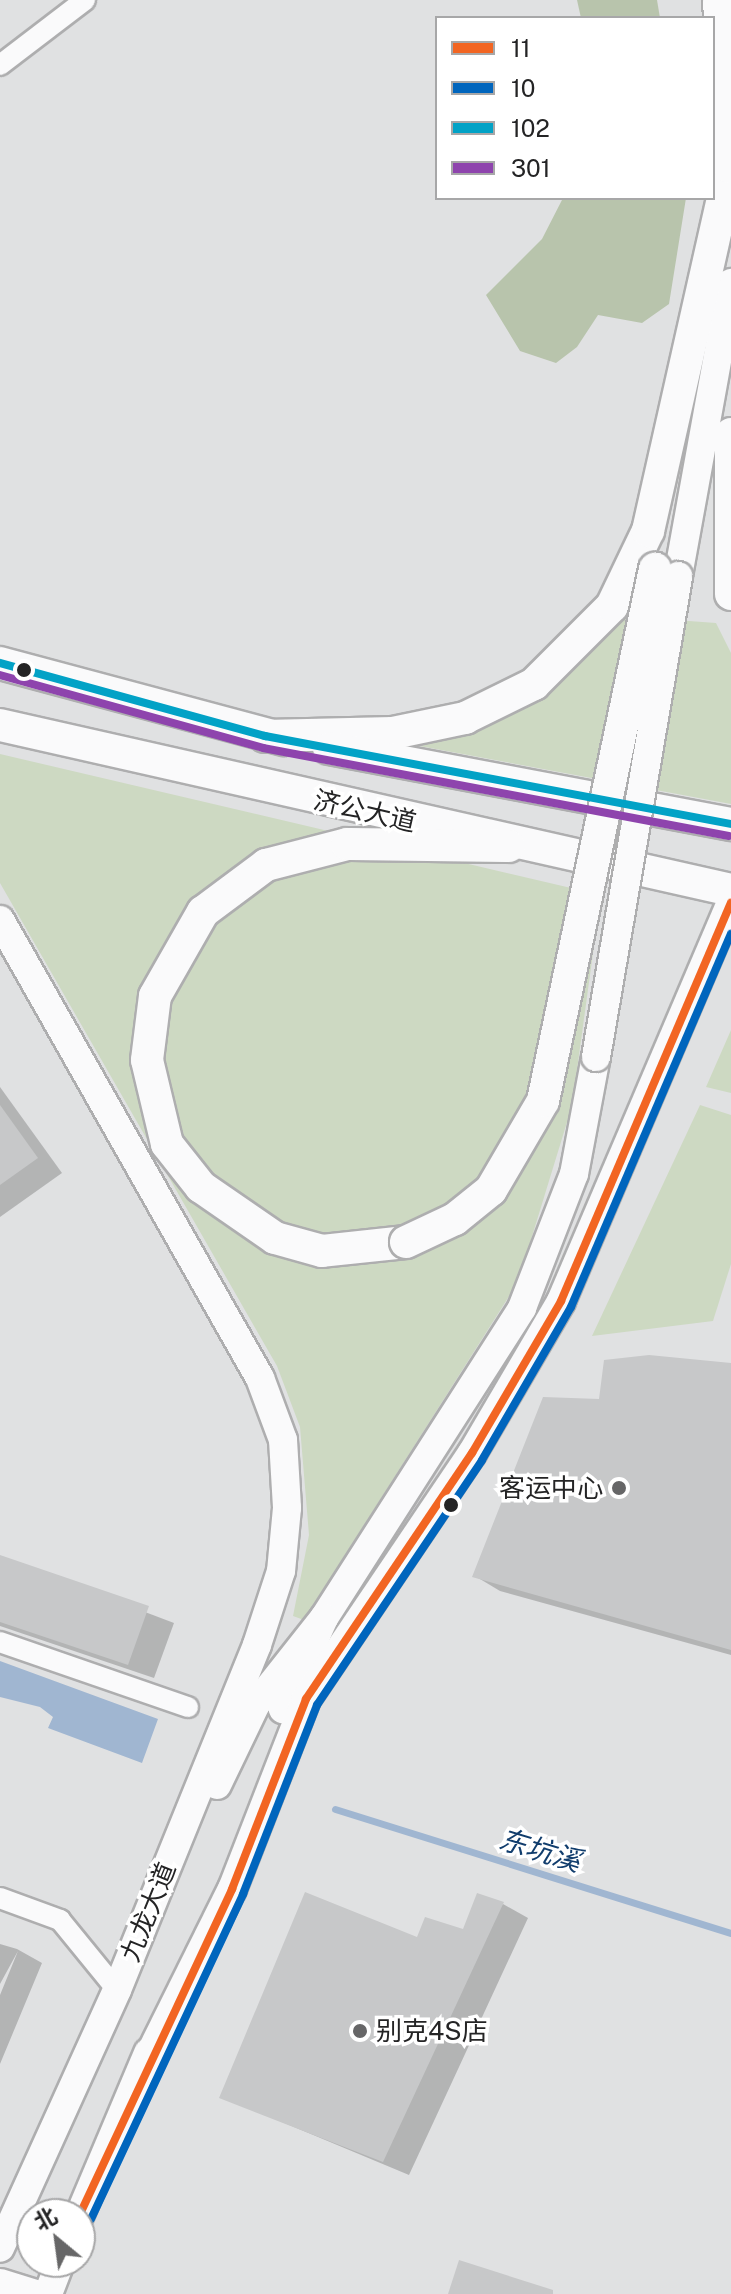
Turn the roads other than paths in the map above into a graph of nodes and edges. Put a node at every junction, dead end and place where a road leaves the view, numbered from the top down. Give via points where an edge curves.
1 (85, 0) edge
2 (719, 0) edge
3 (0, 65) edge
4 (722, 206) junction
5 (731, 283) edge
6 (731, 434) edge
7 (654, 572) junction
8 (731, 593) edge
9 (0, 663) edge
10 (0, 725) edge
11 (265, 736) junction
12 (731, 824) edge
13 (509, 846) junction
14 (731, 890) edge
15 (731, 903) edge
16 (0, 920) edge
17 (324, 1618) junction
18 (0, 1642) edge
19 (188, 1707) dead end
20 (0, 1898) edge
21 (117, 1990) junction
22 (142, 2070) junction
23 (87, 2198) edge
24 (0, 2248) edge
25 (0, 2283) edge
26 (35, 2294) edge

1 - 3 street
2 - 4 main road via 730,167
4 - 7 main road via 719,278 680,485
4 - 7 main road via 648,531
5 - 7 main road
6 - 8 main road
7 - 11 main road via 534,684 465,718 393,733
7 - 13 main road, bridge via 543,1101 491,1190 455,1219 406,1242 364,1251 298,1245 241,1219 201,1187 167,1144 147,1060 155,996 203,912 266,865 347,844
7 - 17 main road, bridge via 596,1057 574,1174 522,1308
9 - 11 main road, 济公大道
10 - 13 main road, 济公大道
11 - 12 main road, 济公大道
13 - 14 main road, 济公大道
15 - 22 main road via 561,1301 472,1453 306,1699 232,1889
16 - 21 main road, 九龙大道 via 260,1378 283,1440 281,1571
17 - 21 main road via 256,1704
17 - 22 main road
18 - 19 street
20 - 21 street via 60,1920
21 - 24 main road, 九龙大道
22 - 23 main road
25 - 26 main road

